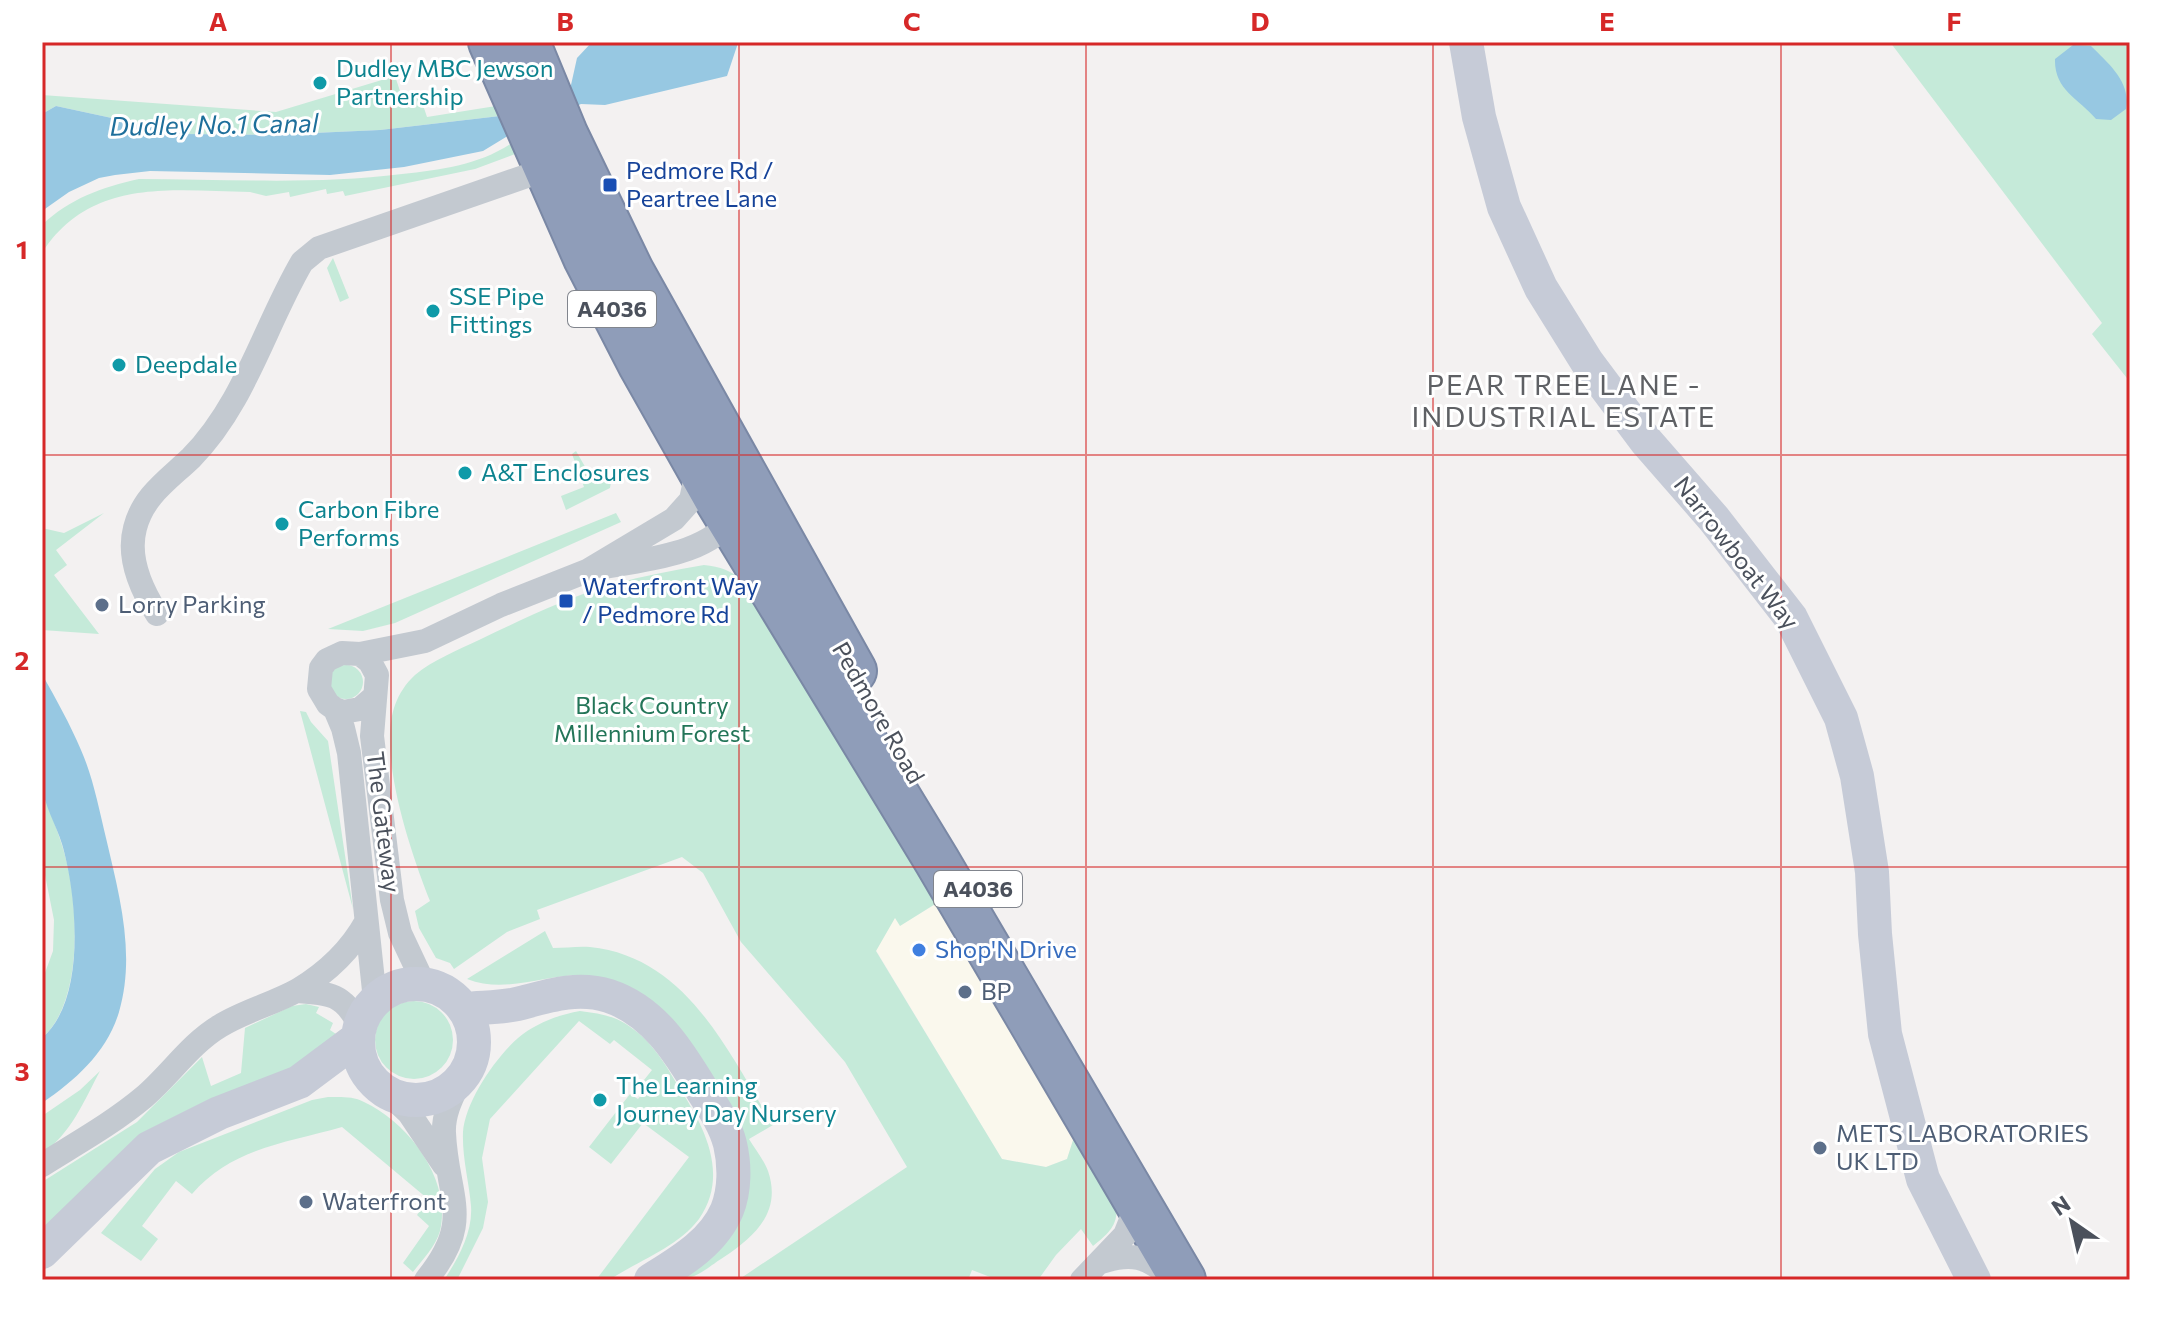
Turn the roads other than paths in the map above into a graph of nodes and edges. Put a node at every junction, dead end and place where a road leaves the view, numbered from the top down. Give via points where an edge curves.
1 (491, 42) edge
2 (527, 42) edge
3 (1466, 42) edge
4 (529, 92) junction
5 (550, 149) junction
6 (698, 466) junction
7 (736, 518) junction
8 (674, 519) junction
9 (587, 571) junction
10 (157, 614) dead end
11 (425, 641) junction
12 (360, 654) junction
13 (376, 690) junction
14 (335, 709) junction
15 (366, 922) junction
16 (424, 984) junction
17 (297, 991) junction
18 (524, 1003) junction
19 (465, 1009) junction
20 (364, 1021) junction
21 (466, 1070) junction
22 (299, 1082) junction
23 (384, 1091) junction
24 (42, 1165) edge
25 (449, 1174) junction
26 (1137, 1205) junction
27 (42, 1252) edge
28 (1101, 1262) junction
29 (426, 1280) edge
30 (651, 1280) edge
31 (1082, 1280) edge
32 (1171, 1280) edge
33 (1183, 1280) edge
34 (1211, 1280) edge
35 (1974, 1280) edge

1 - 4 highway
2 - 4 highway, A4036
3 - 35 street, Narrowboat Way via 1479,117 1504,207 1541,288 1646,441 1791,618 1841,718 1857,776 1872,872 1885,1034 1923,1179
4 - 5 highway, A4036
5 - 6 highway, Pedmore Road / A4036 via 593,271
5 - 7 highway, Pedmore Road / A4036 via 631,271
5 - 10 street via 319,248 302,262 211,436 144,503 134,529 133,552 136,571
6 - 7 highway, Pedmore Road / A4036
6 - 8 street, The Gateway via 691,500
7 - 8 street, The Gateway via 709,509
7 - 9 street, The Gateway
7 - 26 highway, Pedmore Road / A4036
7 - 34 highway, Pedmore Road / A4036 via 1021,963
8 - 9 street, The Gateway
9 - 11 street, The Gateway
11 - 12 street, The Gateway
11 - 13 street, The Gateway
12 - 13 street via 375,669
12 - 14 street, The Gateway via 336,654 321,668 319,689
13 - 14 street, The Gateway via 360,709
13 - 16 street, The Gateway via 372,736 392,900 400,933
14 - 15 street, The Gateway via 349,753
15 - 17 street, The Gateway via 344,955
15 - 20 street, The Gateway
16 - 19 street via 447,993
16 - 20 street via 398,987
17 - 20 street via 338,997
17 - 24 street, The Gateway via 218,1026 145,1096
18 - 19 street
18 - 21 street
18 - 30 street via 561,992 590,992 637,1011 674,1045 723,1124 733,1167 727,1211 695,1250
19 - 21 street via 474,1034
20 - 22 street
20 - 23 street via 359,1056
21 - 23 street via 438,1096 411,1100
21 - 25 street via 446,1110
22 - 23 street via 345,1079
22 - 27 street via 149,1148
23 - 25 street via 409,1113
25 - 29 street via 455,1227 450,1247
26 - 28 street via 1125,1235
26 - 33 highway, Pedmore Road / A4036
28 - 31 street
28 - 32 street via 1123,1255 1146,1260

